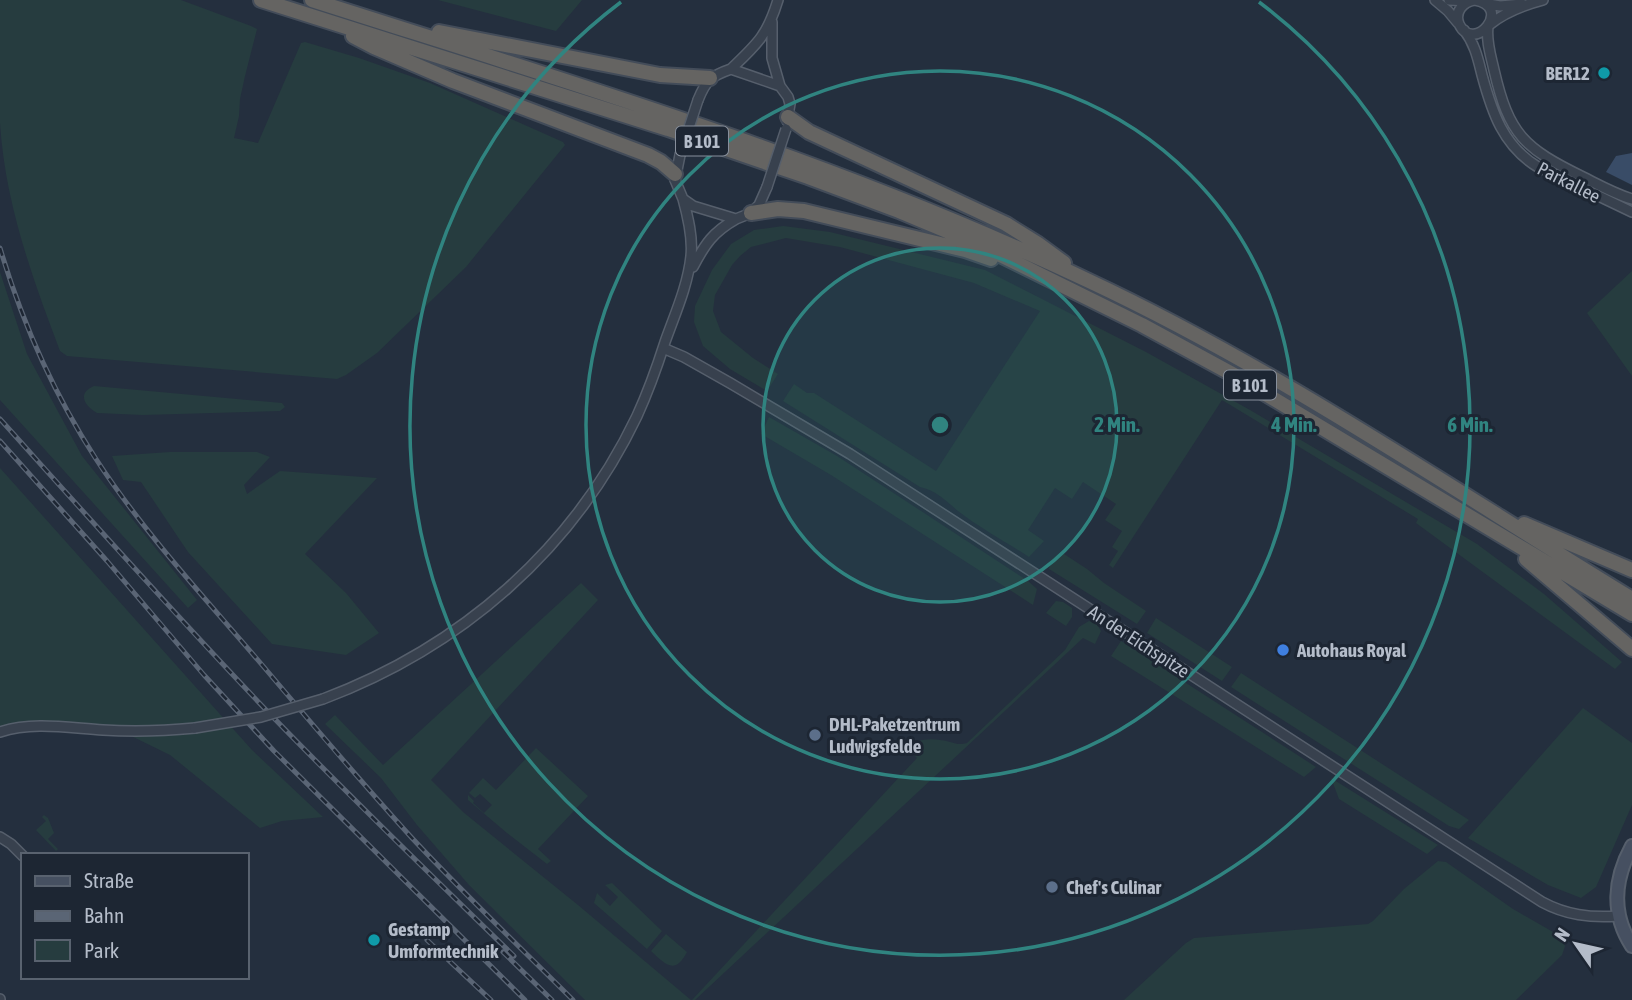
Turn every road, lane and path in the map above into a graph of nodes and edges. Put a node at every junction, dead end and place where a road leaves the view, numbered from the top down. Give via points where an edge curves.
1 (261, 0) edge
2 (312, 0) edge
3 (778, 0) edge
4 (1435, 0) edge
5 (1449, 0) edge
6 (1544, 0) edge
7 (1475, 1) edge
8 (1527, 4) junction
9 (365, 17) junction
10 (772, 18) junction
11 (334, 24) junction
12 (1489, 26) junction
13 (1462, 28) junction
14 (731, 69) junction
15 (710, 78) junction
16 (780, 86) junction
17 (787, 123) junction
18 (675, 174) junction
19 (683, 199) junction
20 (1632, 199) edge
21 (1632, 212) edge
22 (751, 213) junction
23 (736, 219) junction
24 (687, 278) junction
25 (1088, 280) junction
26 (1060, 284) junction
27 (663, 348) junction
28 (1426, 471) junction
29 (1442, 499) junction
30 (1632, 570) edge
31 (1632, 599) edge
32 (1632, 614) edge
33 (1632, 649) edge
34 (0, 732) edge
35 (0, 837) edge
36 (1632, 846) edge
37 (21, 854) edge
38 (1618, 916) junction
39 (1632, 946) edge

1 - 11 highway, B 101
2 - 9 highway, B 101
3 - 10 street
4 - 13 street, Parkallee
5 - 7 street
6 - 8 street
7 - 8 street via 1500,6
7 - 12 street, Parkallee via 1491,12
7 - 13 street via 1458,12
8 - 12 street
9 - 15 highway via 660,75
9 - 25 highway, B 101 via 821,168
10 - 14 street via 755,46
10 - 16 street via 772,58
11 - 18 highway via 373,47 453,81 648,155
11 - 26 highway, B 101 via 808,177 978,244
12 - 13 street via 1476,34
12 - 20 street, Parkallee via 1499,92 1521,136 1551,161
13 - 21 street, Parkallee via 1474,45 1496,121 1514,148 1545,171
14 - 15 street
14 - 16 street
15 - 18 street, bridge via 698,100
16 - 17 street via 790,104
17 - 22 street, bridge via 767,187
17 - 25 highway via 1006,224
18 - 19 street
19 - 23 street
19 - 24 street via 692,254
22 - 23 street
22 - 26 highway via 804,211 965,250
23 - 24 street via 709,240
24 - 27 street
25 - 28 highway, B 101 via 1246,363
26 - 29 highway, B 101 via 1191,351
27 - 34 street, bridge via 637,416 581,509 538,560 439,642 382,674 323,699 261,717 195,728 132,731 37,726
27 - 38 street, An der Eichspitze via 850,454 1542,902 1580,916
28 - 30 highway via 1527,525
28 - 31 highway, B 101
29 - 32 highway, B 101
29 - 33 highway via 1536,566
35 - 37 street
36 - 38 main road via 1618,879
38 - 39 main road

